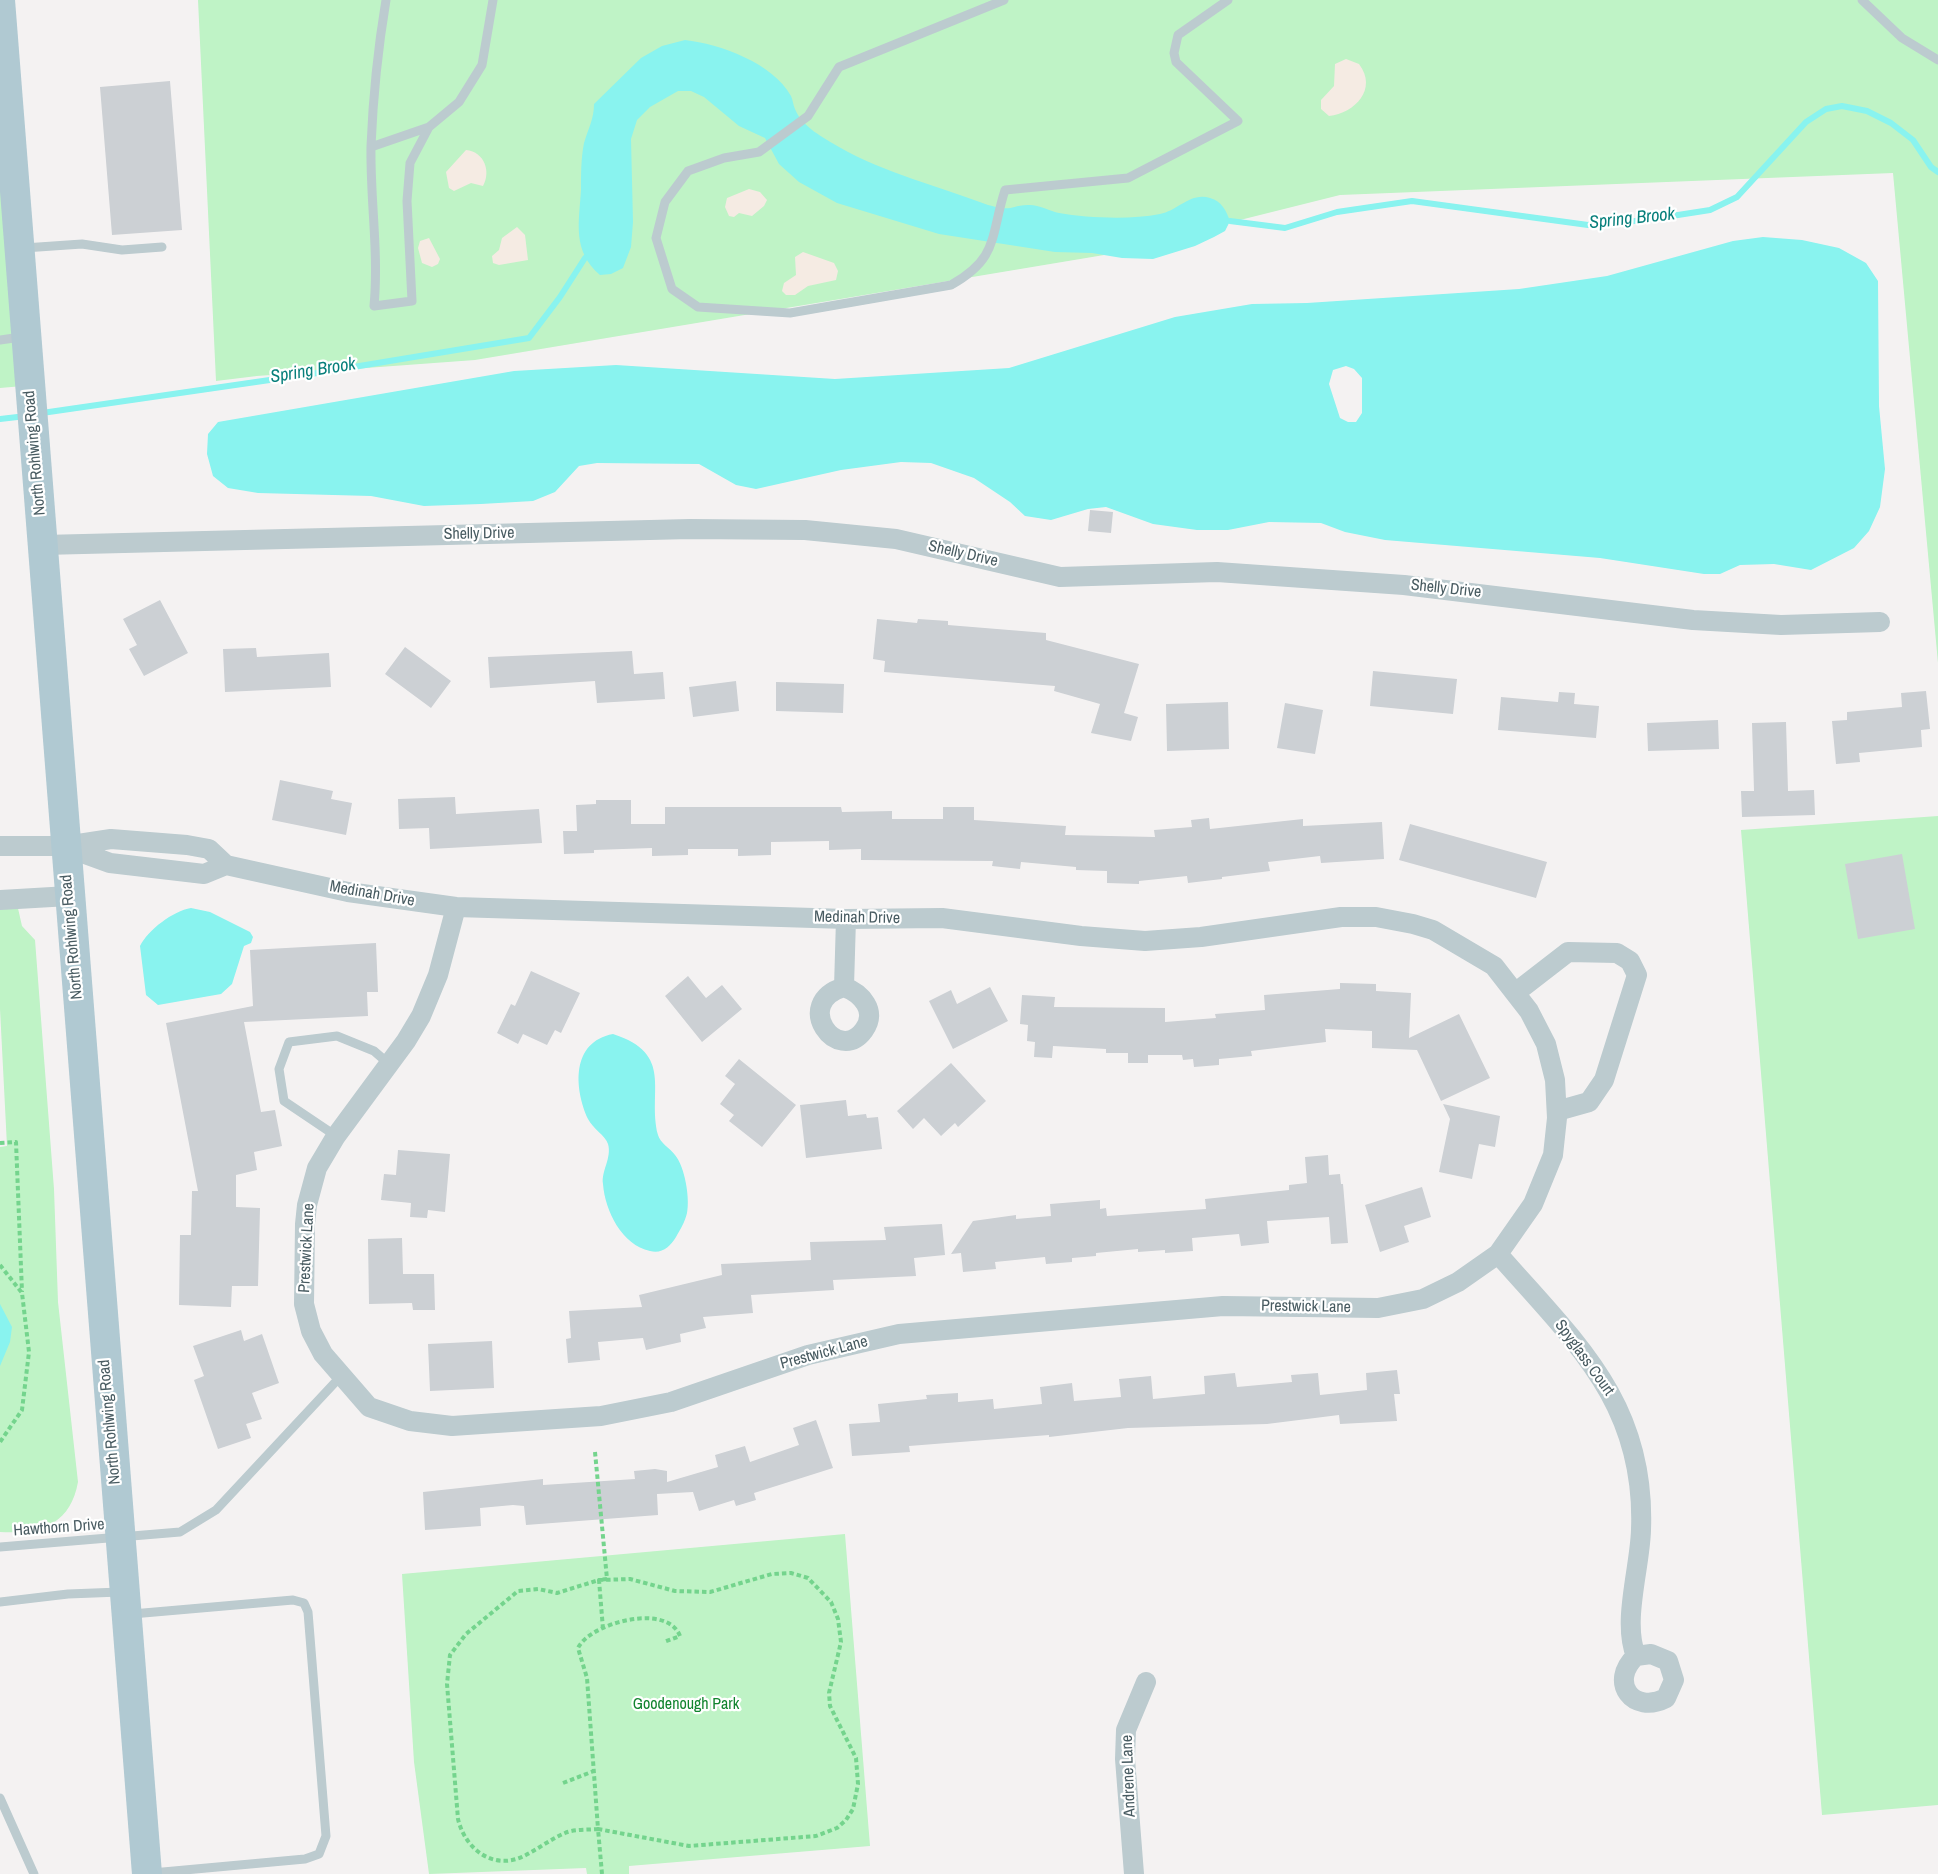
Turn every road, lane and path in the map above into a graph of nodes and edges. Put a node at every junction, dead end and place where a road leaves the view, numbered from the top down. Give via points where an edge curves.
1 (0, 0) edge
2 (386, 0) edge
3 (493, 0) edge
4 (1004, 0) edge
5 (1228, 0) edge
6 (1862, 0) edge
7 (1938, 60) edge
8 (429, 127) junction
9 (371, 147) junction
10 (162, 247) dead end
11 (20, 249) junction
12 (13, 338) edge
13 (43, 545) junction
14 (1880, 622) dead end
15 (0, 846) edge
16 (65, 846) junction
17 (69, 896) junction
18 (0, 900) edge
19 (456, 907) junction
20 (846, 919) junction
21 (1481, 958) joint
22 (844, 987) dead end
23 (1515, 993) junction
24 (389, 1064) junction
25 (1557, 1111) junction
26 (336, 1136) junction
27 (0, 1143) edge
28 (1498, 1254) junction
29 (0, 1265) edge
30 (22, 1293) junction
31 (341, 1376) junction
32 (0, 1442) edge
33 (595, 1452) dead end
34 (120, 1539) junction
35 (0, 1546) edge
36 (599, 1580) junction
37 (607, 1580) junction
38 (0, 1602) edge
39 (125, 1603) junction
40 (603, 1629) junction
41 (664, 1642) dead end
42 (1636, 1656) dead end
43 (1146, 1682) dead end
44 (594, 1771) junction
45 (563, 1783) dead end
46 (0, 1798) edge
47 (598, 1829) junction
48 (34, 1874) edge
49 (147, 1874) edge
50 (602, 1874) edge
51 (1134, 1874) edge

1 - 11 main road, North Rohlwing Road
2 - 9 lane via 378,46
3 - 8 lane via 482,64 459,102
4 - 5 lane via 839,67 808,116 759,152 724,158 688,171 665,202 657,238 672,289 698,307 790,314 951,285 974,272 990,249 1005,190 1128,178 1238,121 1176,62 1174,53 1179,35
6 - 7 lane via 1902,38
8 - 9 lane
8 - 9 lane via 410,163 407,201 412,301 374,306 377,270
10 - 11 lane via 122,250 82,244
11 - 12 main road, North Rohlwing Road
12 - 13 main road, North Rohlwing Road via 30,389
13 - 14 street, Shelly Drive via 690,529 805,530 896,539 1060,577 1216,572 1482,593 1693,620 1781,625
13 - 16 main road, North Rohlwing Road
15 - 16 street
16 - 17 main road, North Rohlwing Road
16 - 19 street, Medinah Drive via 110,863 204,874 226,865 348,892
17 - 18 street
17 - 34 main road, North Rohlwing Road
19 - 20 street, Medinah Drive
19 - 24 street, Prestwick Lane via 438,975 421,1016
20 - 21 street, Medinah Drive via 942,918 1145,941 1201,938 1341,917 1376,917 1433,930
20 - 22 street
21 - 23 street, Prestwick Lane via 1494,966
23 - 25 street, Prestwick Lane via 1546,1044 1555,1080
23 - 25 street via 1568,952 1617,953 1630,961 1637,975 1604,1080 1589,1102
24 - 26 street, Prestwick Lane
24 - 26 lane via 374,1051 337,1036 289,1042 279,1069 284,1101
25 - 28 street, Prestwick Lane via 1553,1155 1541,1189
26 - 31 street, Prestwick Lane via 313,1179 307,1205 303,1288 311,1331
27 - 30 path via 16,1142
28 - 31 street, Prestwick Lane via 1423,1299 1378,1308 1223,1306 899,1334 808,1354 671,1402 601,1416 436,1426 369,1407
28 - 42 street, Spyglass Court via 1593,1365 1613,1395 1627,1430 1638,1468 1640,1498 1640,1557 1630,1635
29 - 30 path
30 - 32 path via 29,1352 22,1410
31 - 34 lane, Hawthorn Drive via 216,1510 180,1532
33 - 37 path
34 - 35 lane, Hawthorn Drive
34 - 39 main road, North Rohlwing Road
36 - 37 path
36 - 40 path
36 - 47 path via 557,1593 538,1589 518,1591 465,1634 450,1655 447,1684 458,1819 462,1836 471,1848 484,1857 513,1860 567,1832
37 - 47 path via 630,1579 675,1591 710,1592 772,1575 791,1573 808,1578 831,1602 838,1619 841,1642 829,1693 830,1706 856,1758 858,1784 853,1809 846,1820 816,1836 689,1846
38 - 39 lane via 68,1594
39 - 49 main road, North Rohlwing Road
39 - 49 lane via 293,1600 304,1604 314,1683 326,1836 319,1854
40 - 41 path via 633,1619 659,1619 673,1625 680,1636
40 - 44 path via 586,1635 578,1648 587,1678
43 - 51 street, Andrene Lane via 1126,1730
44 - 45 path
44 - 47 path
46 - 48 lane
47 - 50 path

